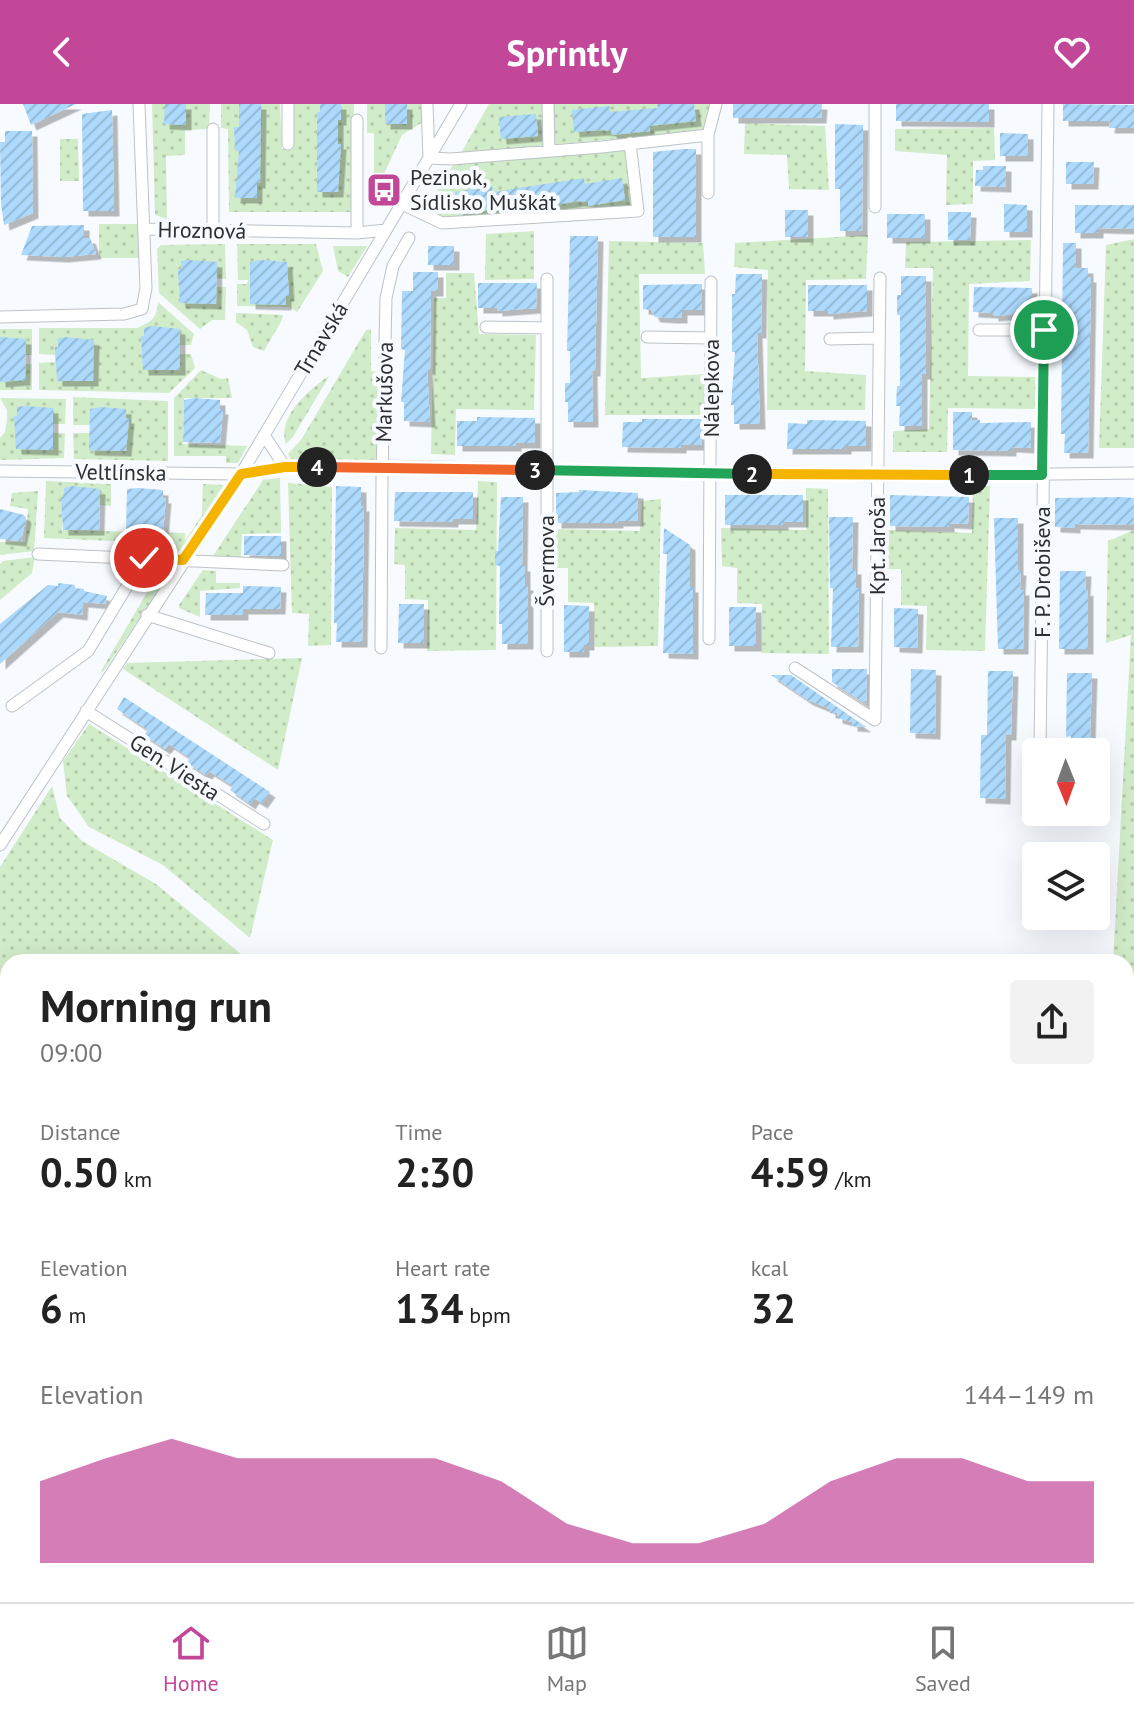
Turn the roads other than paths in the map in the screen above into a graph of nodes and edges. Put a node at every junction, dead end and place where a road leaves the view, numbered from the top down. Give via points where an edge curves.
1 (139, 104) edge
2 (288, 104) edge
3 (427, 104) edge
4 (461, 104) edge
5 (548, 104) edge
6 (716, 104) edge
7 (875, 104) edge
8 (1048, 104) edge
9 (357, 120) dead end
10 (213, 129) dead end
11 (708, 135) junction
12 (630, 143) junction
13 (288, 144) dead end
14 (549, 151) junction
15 (429, 158) junction
16 (708, 193) dead end
17 (402, 204) junction
18 (875, 207) dead end
19 (144, 229) junction
20 (213, 230) junction
21 (386, 230) junction
22 (357, 233) junction
23 (409, 238) dead end
24 (880, 278) dead end
25 (547, 279) dead end
26 (711, 282) dead end
27 (0, 317) edge
28 (486, 327) dead end
29 (547, 328) junction
30 (979, 330) dead end
31 (1044, 330) junction
32 (647, 337) dead end
33 (711, 338) junction
34 (878, 338) junction
35 (830, 339) dead end
36 (264, 435) junction
37 (382, 466) junction
38 (285, 467) junction
39 (545, 470) junction
40 (0, 471) edge
41 (1134, 473) edge
42 (241, 474) junction
43 (711, 474) junction
44 (1042, 475) junction
45 (877, 476) junction
46 (38, 554) dead end
47 (144, 558) junction
48 (183, 560) junction
49 (283, 565) dead end
50 (147, 615) junction
51 (709, 639) dead end
52 (381, 648) dead end
53 (547, 651) dead end
54 (269, 653) dead end
55 (795, 668) dead end
56 (7, 710) edge
57 (86, 711) junction
58 (1040, 738) edge
59 (264, 824) dead end
60 (0, 845) edge

1 - 19 street
2 - 13 street
3 - 15 street
4 - 15 street, Trnavská
5 - 14 street
6 - 11 street
7 - 18 street
8 - 31 street, F. P. Drobiševa
9 - 22 street
10 - 20 street
11 - 12 street
11 - 16 street
12 - 14 street
12 - 17 street via 638,211 442,223
14 - 15 street
15 - 17 street, Trnavská
17 - 21 street, Trnavská
19 - 20 street, Hroznová
19 - 27 street, Hroznová via 142,309
20 - 22 street, Hroznová
21 - 22 street, Hroznová
21 - 36 street, Trnavská
23 - 37 street, Markušova via 393,266 386,298
24 - 34 street, Kpt. Jaroša
25 - 29 street, Švermova
26 - 33 street, Nálepkova
28 - 29 street
29 - 39 street, Švermova
30 - 31 street
31 - 44 street, F. P. Drobiševa
32 - 33 street
33 - 43 street, Nálepkova
34 - 35 street
34 - 45 street, Kpt. Jaroša
36 - 38 street
36 - 42 street, Trnavská
37 - 38 street, Veltlínska
37 - 39 street, Veltlínska
37 - 52 street, Markušova
38 - 42 street, Veltlínska
39 - 43 street, Veltlínska
39 - 53 street, Švermova
40 - 42 street, Veltlínska
41 - 44 street, Veltlínska
42 - 48 street, Trnavská
43 - 45 street, Veltlínska
43 - 51 street, Nálepkova
44 - 45 street, Veltlínska
44 - 58 street, F. P. Drobiševa
45 - 55 street, Kpt. Jaroša via 875,720
46 - 47 street
47 - 48 street
47 - 56 street via 88,651
48 - 49 street
48 - 50 street, Trnavská
50 - 54 street
50 - 57 street, Trnavská
57 - 59 street, Gen. Viesta
57 - 60 street, Trnavská

